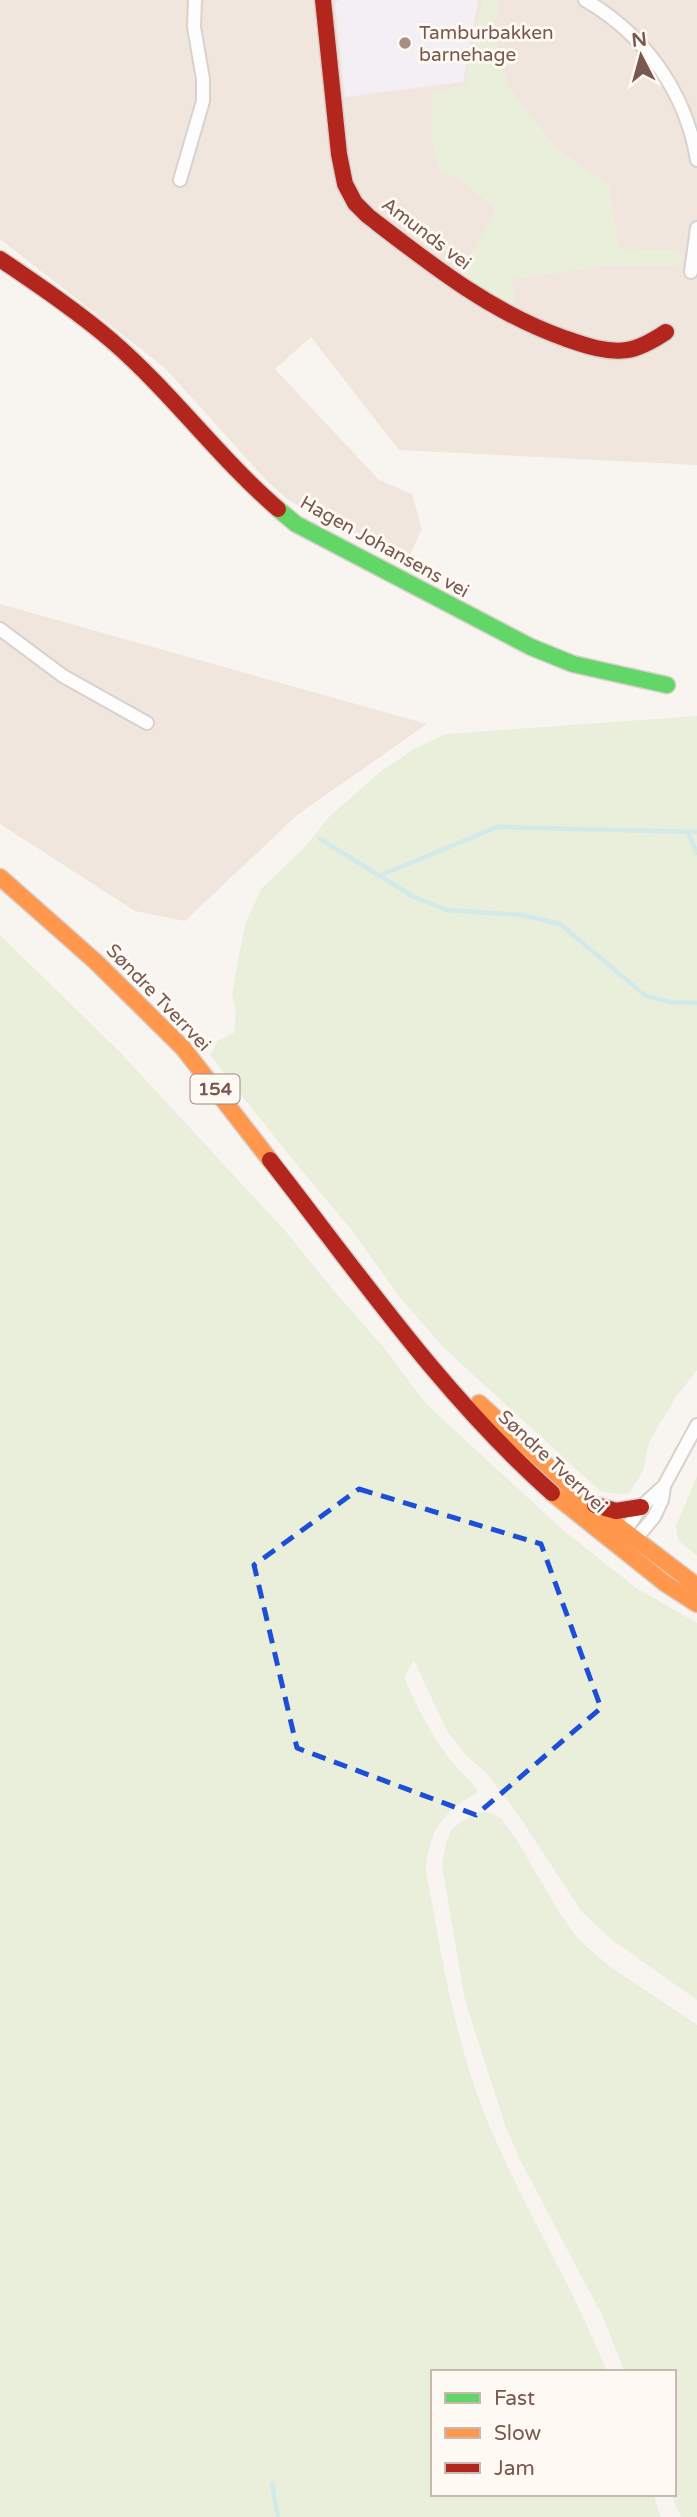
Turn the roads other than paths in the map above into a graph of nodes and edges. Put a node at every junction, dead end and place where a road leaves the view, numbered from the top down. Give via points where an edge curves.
1 (195, 0) edge
2 (323, 0) edge
3 (585, 0) edge
4 (697, 160) edge
5 (180, 180) dead end
6 (697, 228) edge
7 (0, 259) edge
8 (691, 272) dead end
9 (666, 332) dead end
10 (0, 629) edge
11 (667, 685) dead end
12 (147, 723) dead end
13 (0, 877) edge
14 (401, 1326) junction
15 (697, 1425) edge
16 (664, 1486) junction
17 (587, 1503) junction
18 (641, 1507) junction
19 (626, 1540) junction
20 (697, 1587) edge
21 (697, 1604) edge

1 - 5 street via 203,101
2 - 9 main road, Amunds vei via 343,174 349,193 368,216 467,290 534,328 590,347 622,350
3 - 4 street via 614,19 656,62 681,105
6 - 8 street
7 - 11 main road, Hagen Johansens vei via 113,342 247,482 296,524 531,647 573,664
10 - 12 street via 71,681
13 - 14 main road, Søndre Tverrvei / 154 via 183,1048
14 - 17 main road, Søndre Tverrvei / 154
14 - 19 main road, Søndre Tverrvei / 154 via 426,1362 517,1462 571,1510
15 - 16 street
16 - 18 street
16 - 19 street via 654,1517
17 - 18 main road, 154 via 616,1511
17 - 19 main road, Søndre Tverrvei / 154
18 - 19 street
19 - 20 main road, Søndre Tverrvei / 154
19 - 21 main road, Søndre Tverrvei / 154 via 666,1584

